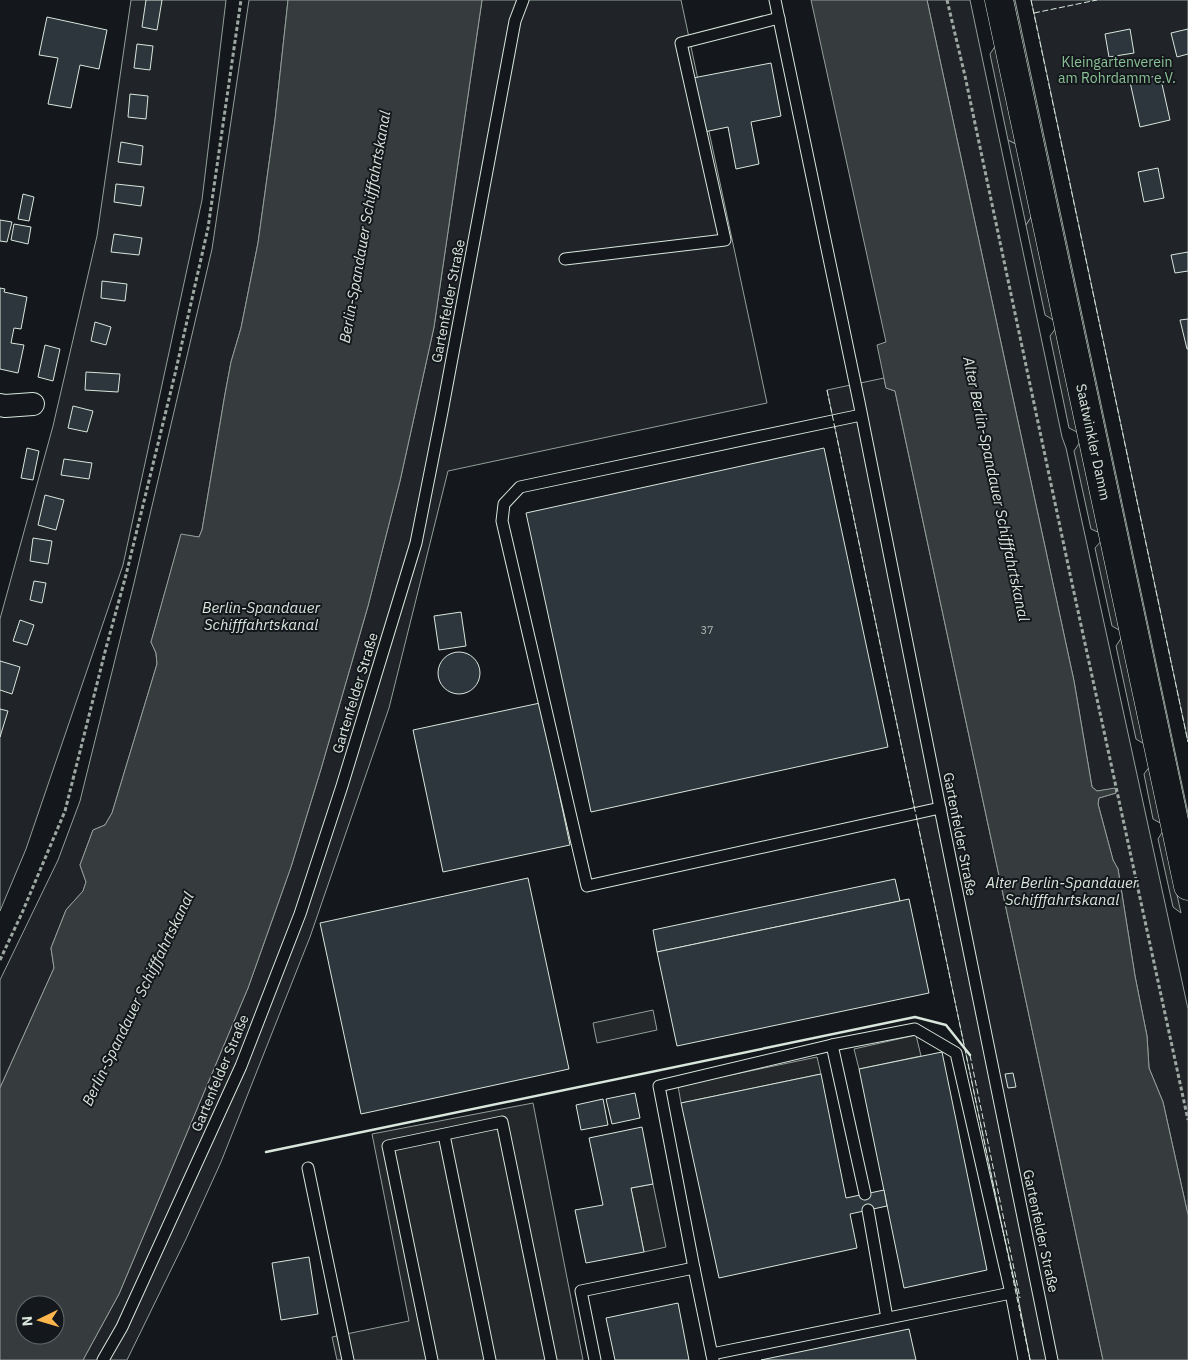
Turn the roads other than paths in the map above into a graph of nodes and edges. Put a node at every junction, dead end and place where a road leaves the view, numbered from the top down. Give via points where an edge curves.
1 (523, 0) edge
2 (775, 0) edge
3 (999, 0) edge
4 (779, 18) junction
5 (565, 259) dead end
6 (33, 404) dead end
7 (0, 405) edge
8 (862, 415) junction
9 (940, 808) junction
10 (1182, 828) edge
11 (1187, 872) edge
12 (832, 1045) junction
13 (444, 1135) junction
14 (308, 1168) dead end
15 (865, 1194) dead end
16 (868, 1210) dead end
17 (694, 1268) junction
18 (1011, 1293) junction
19 (887, 1318) junction
20 (713, 1357) edge
21 (103, 1360) edge
22 (348, 1360) edge
23 (432, 1360) edge
24 (490, 1360) edge
25 (551, 1360) edge
26 (595, 1360) edge
27 (1024, 1360) edge
28 (1052, 1360) edge

1 - 21 lane, Gartenfelder Straße via 515,20 416,543 342,786 300,914 241,1066 122,1328
2 - 4 lane, Gartenfelder Straße
3 - 10 main road, Saatwinkler Damm
4 - 5 lane via 681,43 725,240
4 - 8 lane, Gartenfelder Straße
6 - 7 street
8 - 9 lane, Gartenfelder Straße
8 - 9 lane via 520,487 504,504 502,521 587,886
9 - 28 lane, Gartenfelder Straße
10 - 11 main road, Saatwinkler Damm
12 - 15 lane
12 - 17 lane via 658,1086
12 - 18 lane via 915,1029 956,1053
13 - 23 lane via 388,1146
13 - 24 lane
13 - 25 lane via 502,1122
14 - 22 lane
16 - 19 lane
17 - 20 lane
17 - 26 lane via 581,1292
18 - 19 lane
18 - 27 lane
19 - 20 lane

